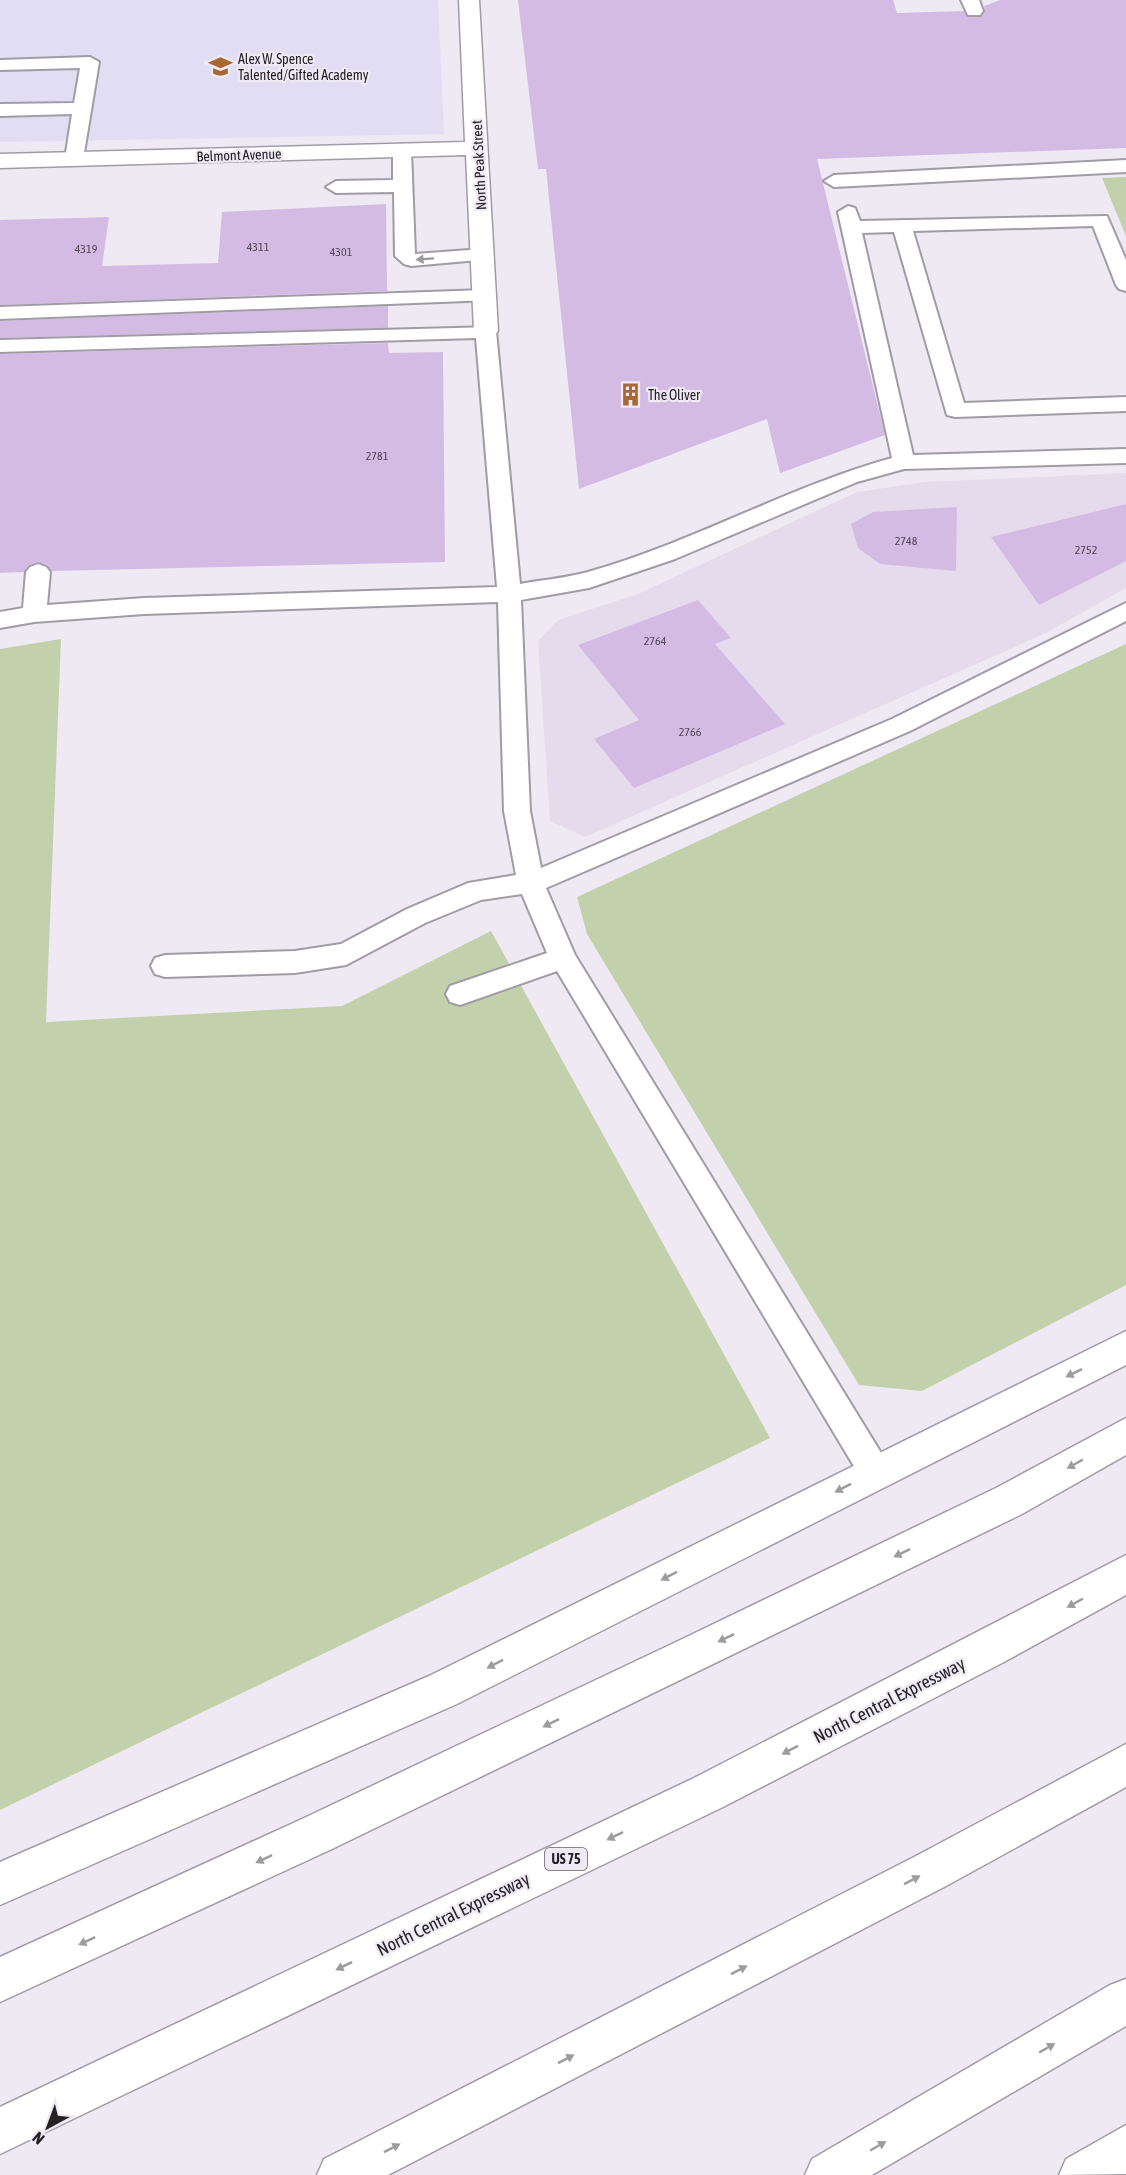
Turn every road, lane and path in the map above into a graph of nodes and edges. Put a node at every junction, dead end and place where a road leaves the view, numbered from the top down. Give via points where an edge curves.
1 (469, 0) edge
2 (0, 64) edge
3 (83, 108) junction
4 (0, 110) edge
5 (478, 148) junction
6 (402, 150) junction
7 (74, 159) junction
8 (0, 161) edge
9 (1126, 166) edge
10 (834, 181) dead end
11 (401, 186) junction
12 (336, 188) dead end
13 (902, 226) junction
14 (483, 255) junction
15 (1126, 285) edge
16 (485, 296) junction
17 (0, 313) edge
18 (486, 331) junction
19 (0, 346) edge
20 (1126, 404) edge
21 (1126, 456) edge
22 (904, 462) junction
23 (38, 572) dead end
24 (509, 594) junction
25 (1126, 611) edge
26 (34, 614) junction
27 (0, 620) edge
28 (531, 883) junction
29 (563, 958) junction
30 (165, 966) dead end
31 (460, 994) dead end
32 (1126, 1347) edge
33 (1126, 1435) edge
34 (875, 1472) junction
35 (1126, 1574) edge
36 (1126, 1765) edge
37 (0, 1884) edge
38 (0, 1980) edge
39 (1126, 2001) edge
40 (0, 2131) edge
41 (1126, 2148) edge
42 (340, 2175) edge
43 (828, 2175) edge
44 (1082, 2175) edge

1 - 5 main road, North Peak Street
2 - 3 lane via 90,62
3 - 4 lane
3 - 7 lane
5 - 6 main road, Belmont Avenue
5 - 14 main road, North Peak Street
6 - 7 main road, Belmont Avenue
6 - 11 lane
7 - 8 main road, Belmont Avenue
9 - 10 lane via 1042,160
11 - 12 lane
14 -> 11 lane via 411,260 405,256
13 - 15 lane via 1100,220
13 - 20 lane via 955,410
13 - 22 lane via 850,219 848,250
14 - 16 main road, North Peak Street
16 - 17 lane
16 - 18 main road, North Peak Street
18 - 19 lane via 74,352
18 - 24 lane
21 - 22 lane
22 - 24 lane via 849,477 633,566 589,580
23 - 26 lane
24 - 26 lane via 144,606
24 - 28 lane via 517,811
25 - 28 lane via 901,725
26 - 27 lane
28 - 29 lane
28 - 30 lane via 477,890 416,916 346,954 295,962
29 - 31 lane
29 - 34 lane
32 -> 34 main road
33 -> 38 main road via 1009,1501 699,1652
34 -> 37 main road via 443,1690
35 -> 40 main road, North Central Expressway / US 75 via 1009,1639 727,1782
42 -> 36 main road via 931,1871
43 -> 39 main road
41 - 44 main road

